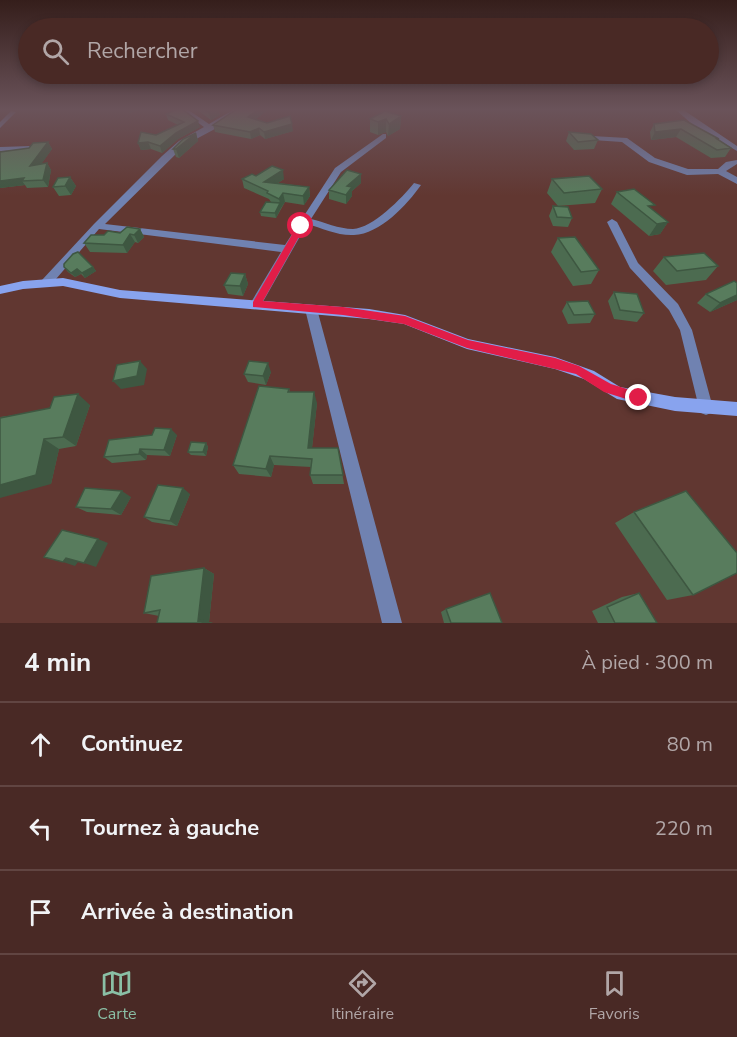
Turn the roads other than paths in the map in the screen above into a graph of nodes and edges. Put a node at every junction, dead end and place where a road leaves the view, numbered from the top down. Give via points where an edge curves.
1 (191, 138) edge
2 (380, 138) edge
3 (598, 138) edge
4 (720, 138) edge
5 (28, 147) edge
6 (0, 149) edge
7 (737, 149) edge
8 (737, 162) edge
9 (720, 171) junction
10 (737, 181) edge
11 (417, 184) dead end
12 (305, 220) junction
13 (612, 222) dead end
14 (97, 226) junction
15 (288, 249) junction
16 (46, 283) junction
17 (0, 290) edge
18 (256, 304) junction
19 (311, 309) junction
20 (706, 408) junction
21 (737, 409) edge
22 (392, 623) edge

1 - 14 street via 165,158
2 - 12 street via 344,164
3 - 9 street via 624,140 652,160 677,170
4 - 7 street
5 - 6 street
8 - 9 street
9 - 10 street
11 - 12 street via 407,199 368,229 353,232
12 - 15 street
13 - 20 street via 634,265 674,307 686,330
14 - 15 street
14 - 16 street
15 - 18 street
16 - 17 main road
16 - 18 main road via 75,283 120,294
18 - 19 main road
19 - 20 main road via 405,320 467,344 579,371 618,393
19 - 22 street
20 - 21 main road

